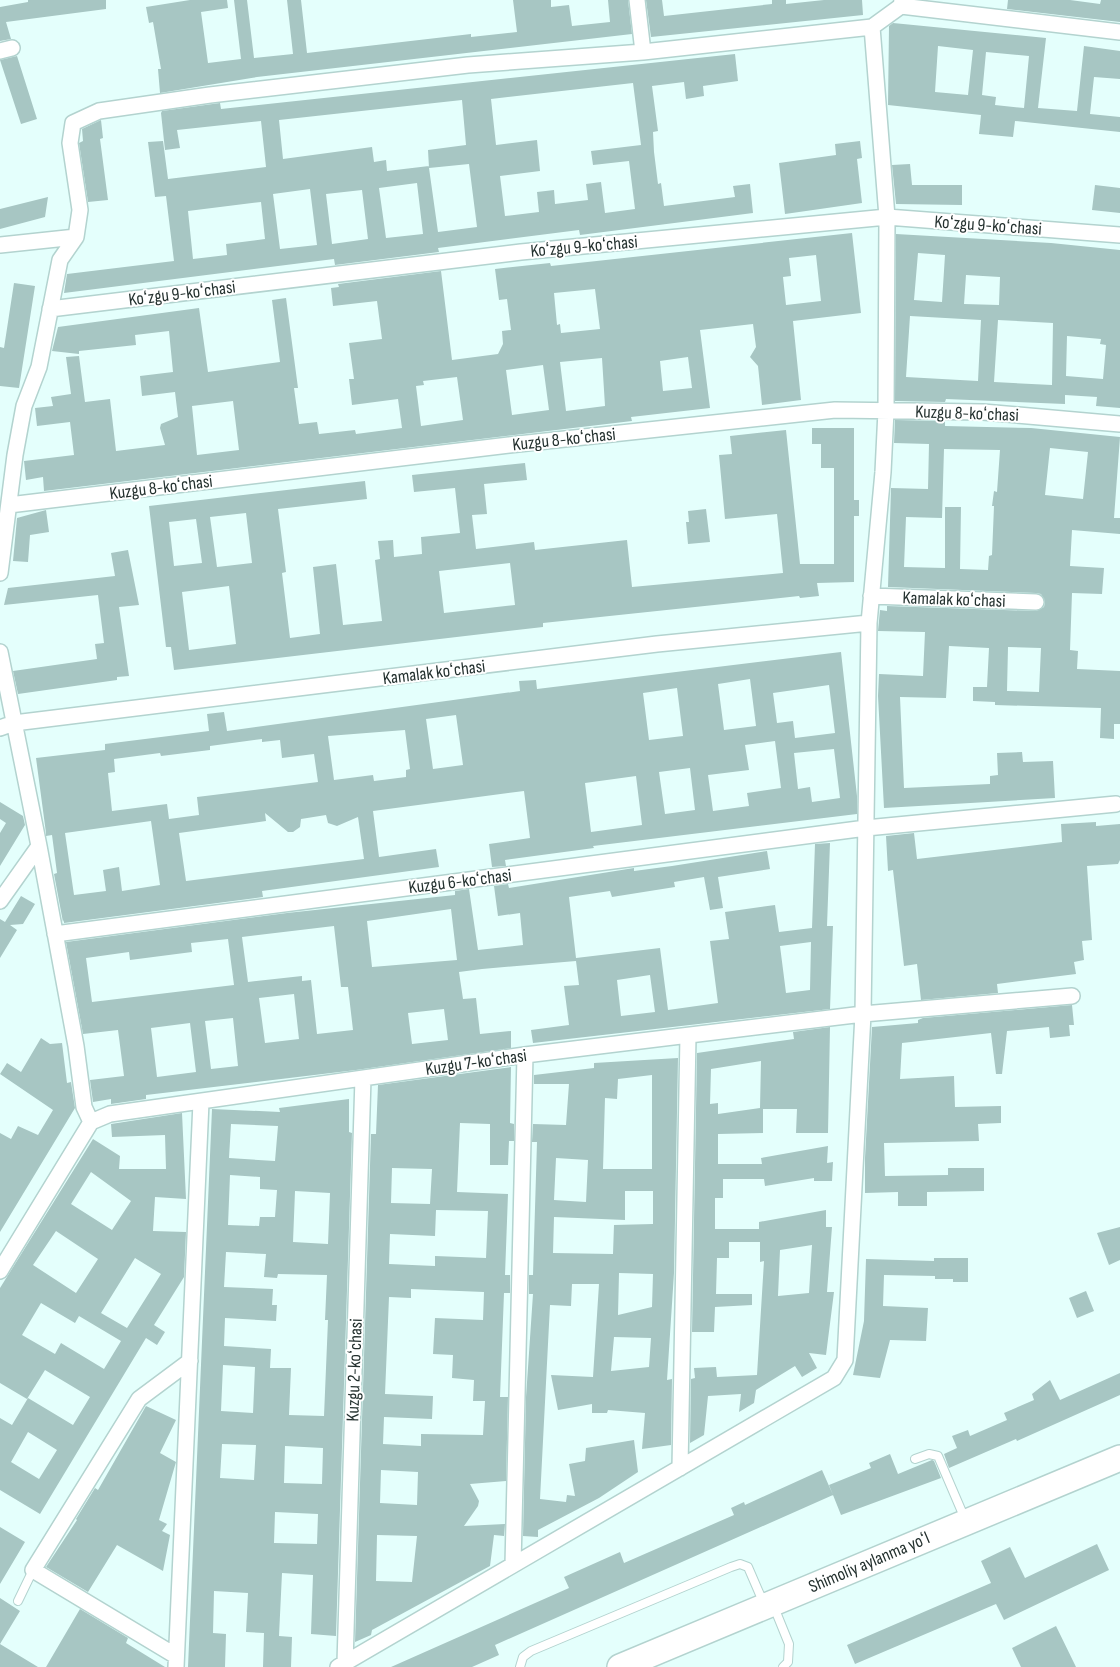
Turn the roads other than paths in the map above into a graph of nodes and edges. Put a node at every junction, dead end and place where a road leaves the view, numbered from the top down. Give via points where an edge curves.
1 (637, 0) edge
2 (901, 3) edge
3 (872, 27) junction
4 (1120, 32) edge
5 (643, 52) junction
6 (886, 217) junction
7 (1120, 235) edge
8 (76, 237) junction
9 (0, 245) edge
10 (50, 309) junction
11 (886, 411) junction
12 (1120, 424) edge
13 (7, 454) edge
14 (9, 505) junction
15 (0, 573) edge
16 (871, 596) junction
17 (1036, 602) dead end
18 (869, 623) junction
19 (0, 652) edge
20 (7, 726) edge
21 (1116, 804) dead end
22 (866, 828) junction
23 (40, 846) junction
24 (0, 901) edge
25 (55, 934) junction
26 (1072, 996) dead end
27 (863, 1014) junction
28 (688, 1036) junction
29 (525, 1055) junction
30 (363, 1078) junction
31 (201, 1102) junction
32 (91, 1122) junction
33 (0, 1271) edge
34 (190, 1361) junction
35 (1120, 1458) edge
36 (914, 1460) dead end
37 (680, 1468) junction
38 (966, 1521) junction
39 (513, 1565) junction
40 (33, 1570) junction
41 (18, 1601) dead end
42 (769, 1604) junction
43 (176, 1661) edge
44 (636, 1664) edge
45 (341, 1665) edge
46 (520, 1667) edge
47 (783, 1667) edge

1 - 5 street
2 - 3 street
2 - 4 street
3 - 5 street
3 - 6 street
5 - 8 street via 468,65 99,111 73,123 70,143 80,210
6 - 7 street, Koʻzgu 9-koʻchasi
6 - 10 street, Koʻzgu 9-koʻchasi via 522,252
6 - 11 street
8 - 9 street
8 - 10 street via 60,260
10 - 13 street via 39,367
11 - 12 street, Kuzgu 8-koʻchasi via 983,412
11 - 14 street, Kuzgu 8-koʻchasi via 835,410
11 - 16 street
13 - 14 street
14 - 15 street
16 - 17 street, Kamalak koʻchasi
16 - 18 street
18 - 20 street, Kamalak koʻchasi via 657,644
18 - 22 street
19 - 20 street
20 - 23 street
21 - 22 street, Kuzgu 6-koʻchasi
22 - 25 street, Kuzgu 6-koʻchasi
22 - 27 street
23 - 24 street
23 - 25 street
25 - 32 street via 84,1107
26 - 27 street, Kuzgu 7-koʻchasi
27 - 28 street, Kuzgu 7-koʻchasi
27 - 37 street via 845,1360 834,1378
28 - 29 street, Kuzgu 7-koʻchasi
28 - 37 street
29 - 30 street, Kuzgu 7-koʻchasi
29 - 39 street
30 - 31 street, Kuzgu 7-koʻchasi
30 - 45 street, Kuzgu 2-koʻchasi
31 - 32 street, Kuzgu 7-koʻchasi via 110,1114
31 - 34 street
32 - 33 street
34 - 40 street via 139,1399
34 - 43 street
35 - 38 main road, Shimoliy aylanma yoʻl
36 - 38 lane via 929,1454 938,1456
37 - 39 street
38 - 42 main road, Shimoliy aylanma yoʻl
39 - 45 street
40 - 41 lane
40 - 43 street
42 - 44 main road, Shimoliy aylanma yoʻl
42 - 46 lane via 748,1567 740,1564 531,1651 523,1657
42 - 47 lane via 789,1644 788,1662

